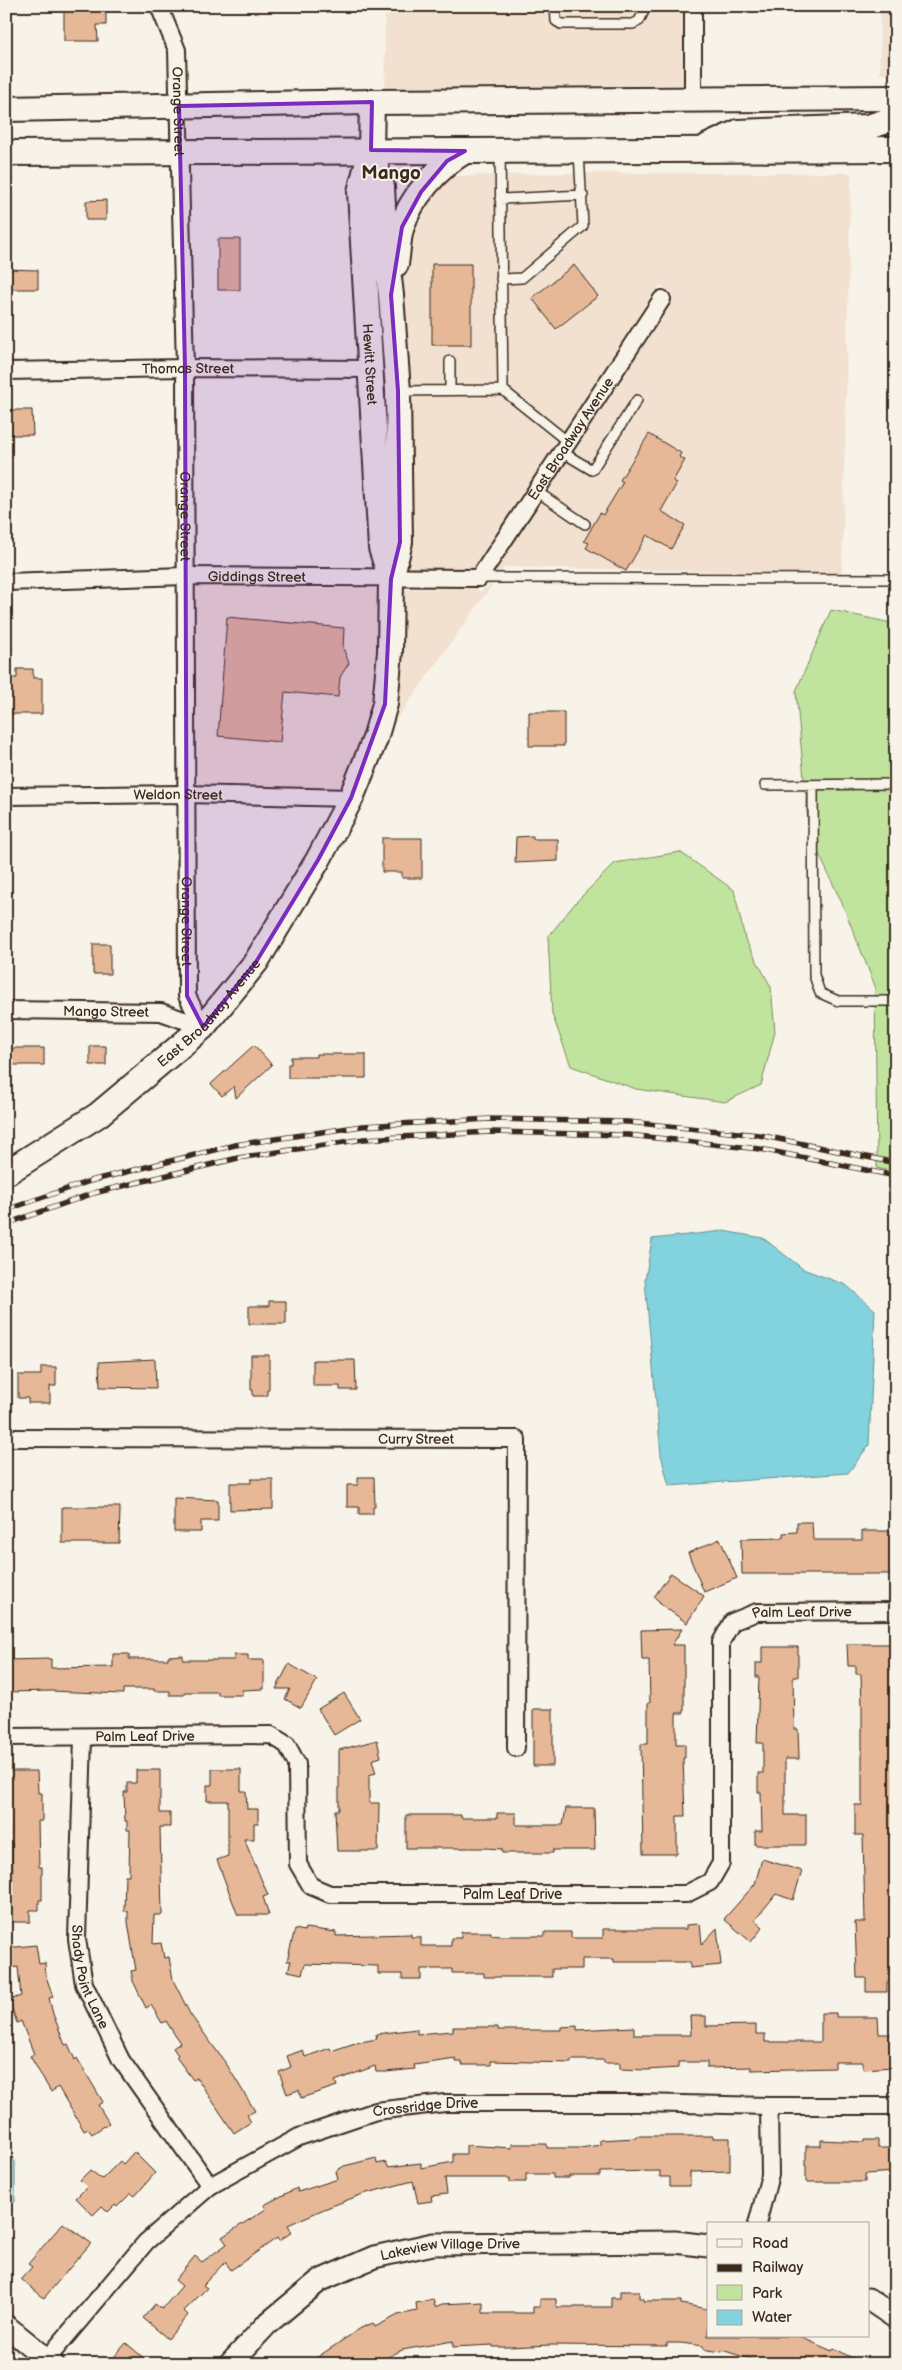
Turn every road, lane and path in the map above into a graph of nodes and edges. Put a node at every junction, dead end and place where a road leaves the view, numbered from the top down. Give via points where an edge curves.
1 (159, 6) edge
2 (555, 6) edge
3 (643, 6) edge
4 (693, 6) edge
5 (896, 98) edge
6 (693, 99) junction
7 (372, 102) junction
8 (179, 106) junction
9 (6, 109) edge
10 (896, 118) edge
11 (702, 149) junction
12 (896, 149) edge
13 (370, 150) junction
14 (579, 150) junction
15 (465, 151) junction
16 (500, 151) junction
17 (6, 153) edge
18 (181, 153) junction
19 (582, 195) junction
20 (500, 199) junction
21 (501, 279) junction
22 (391, 295) junction
23 (662, 299) dead end
24 (450, 361) dead end
25 (185, 368) junction
26 (370, 369) junction
27 (6, 371) edge
28 (450, 390) junction
29 (503, 390) junction
30 (398, 391) junction
31 (637, 400) dead end
32 (565, 447) junction
33 (536, 491) junction
34 (585, 524) dead end
35 (185, 576) junction
36 (479, 578) junction
37 (391, 579) junction
38 (896, 579) edge
39 (6, 582) edge
40 (896, 784) edge
41 (765, 785) dead end
42 (813, 785) junction
43 (185, 794) junction
44 (6, 796) edge
45 (351, 798) junction
46 (896, 1001) edge
47 (6, 1010) edge
48 (203, 1027) junction
49 (6, 1173) edge
50 (6, 1438) edge
51 (896, 1611) edge
52 (6, 1737) edge
53 (83, 1737) junction
54 (516, 1748) dead end
55 (769, 2106) junction
56 (896, 2106) edge
57 (210, 2186) junction
58 (758, 2222) edge
59 (707, 2246) edge
60 (870, 2300) edge
61 (896, 2318) edge
62 (6, 2326) edge
63 (50, 2362) edge
64 (230, 2364) edge

1 - 8 street, Orange Street via 177,50
2 - 3 lane via 556,21 561,24 633,24 639,21
4 - 6 street
5 - 6 main road
6 - 7 main road
7 - 8 main road
7 - 13 main road, Hewitt Street
8 - 9 main road
8 - 18 street, Orange Street
10 - 11 main road via 868,126 738,132
11 - 12 main road
11 - 14 main road
13 - 15 main road
13 - 18 main road
13 - 22 main road, Hewitt Street via 382,188 384,245
13 - 26 main road, Hewitt Street via 360,192
14 - 16 main road
14 - 19 lane
15 - 16 main road
15 - 22 main road via 447,161 420,192 402,227
16 - 20 lane
17 - 18 main road
18 - 25 street, Orange Street
19 - 20 lane
19 - 21 lane via 583,226 522,278
20 - 21 lane
21 - 29 lane
22 - 30 main road, Hewitt Street
23 - 32 street, East Broadway Avenue
24 - 28 lane
25 - 26 street, Thomas Street
25 - 27 street, Thomas Street
25 - 35 street, Orange Street
26 - 37 main road, Hewitt Street via 381,548
28 - 29 lane
28 - 30 lane
29 - 32 lane
30 - 37 main road, Hewitt Street via 400,542
31 - 32 lane via 592,470
32 - 33 street, East Broadway Avenue
33 - 34 lane
33 - 36 street, East Broadway Avenue
35 - 37 street, Giddings Street
35 - 39 street, Giddings Street
35 - 43 street, Orange Street
36 - 37 street, Giddings Street
36 - 38 lane
37 - 45 main road, Hewitt Street via 390,652 385,704 375,739
40 - 42 lane
41 - 42 lane
42 - 46 lane via 814,975 820,993 838,1001
43 - 44 street, Weldon Street
43 - 45 street, Weldon Street
43 - 48 street, Orange Street via 187,996
45 - 48 main road, East Broadway Avenue via 318,860 256,962
47 - 48 street, Mango Street via 161,1012
48 - 49 main road, East Broadway Avenue via 98,1115
50 - 54 street, Curry Street via 517,1439
51 - 53 street, Palm Leaf Drive via 757,1612 732,1622 721,1642 721,1863 710,1882 686,1894 330,1894 311,1886 298,1864 297,1764 287,1745 271,1735
52 - 53 street, Palm Leaf Drive
53 - 57 street, Shady Point Lane via 77,1939 84,1984 121,2060
55 - 56 street, Crossridge Drive
55 - 57 street, Crossridge Drive via 638,2102 444,2103 376,2111 299,2137
55 - 58 street via 770,2175
57 - 63 street, Crossridge Drive via 146,2242
59 - 64 street, Lakeview Village Drive via 675,2242 433,2244 374,2257 319,2281 267,2324
60 - 61 street
62 - 63 street

